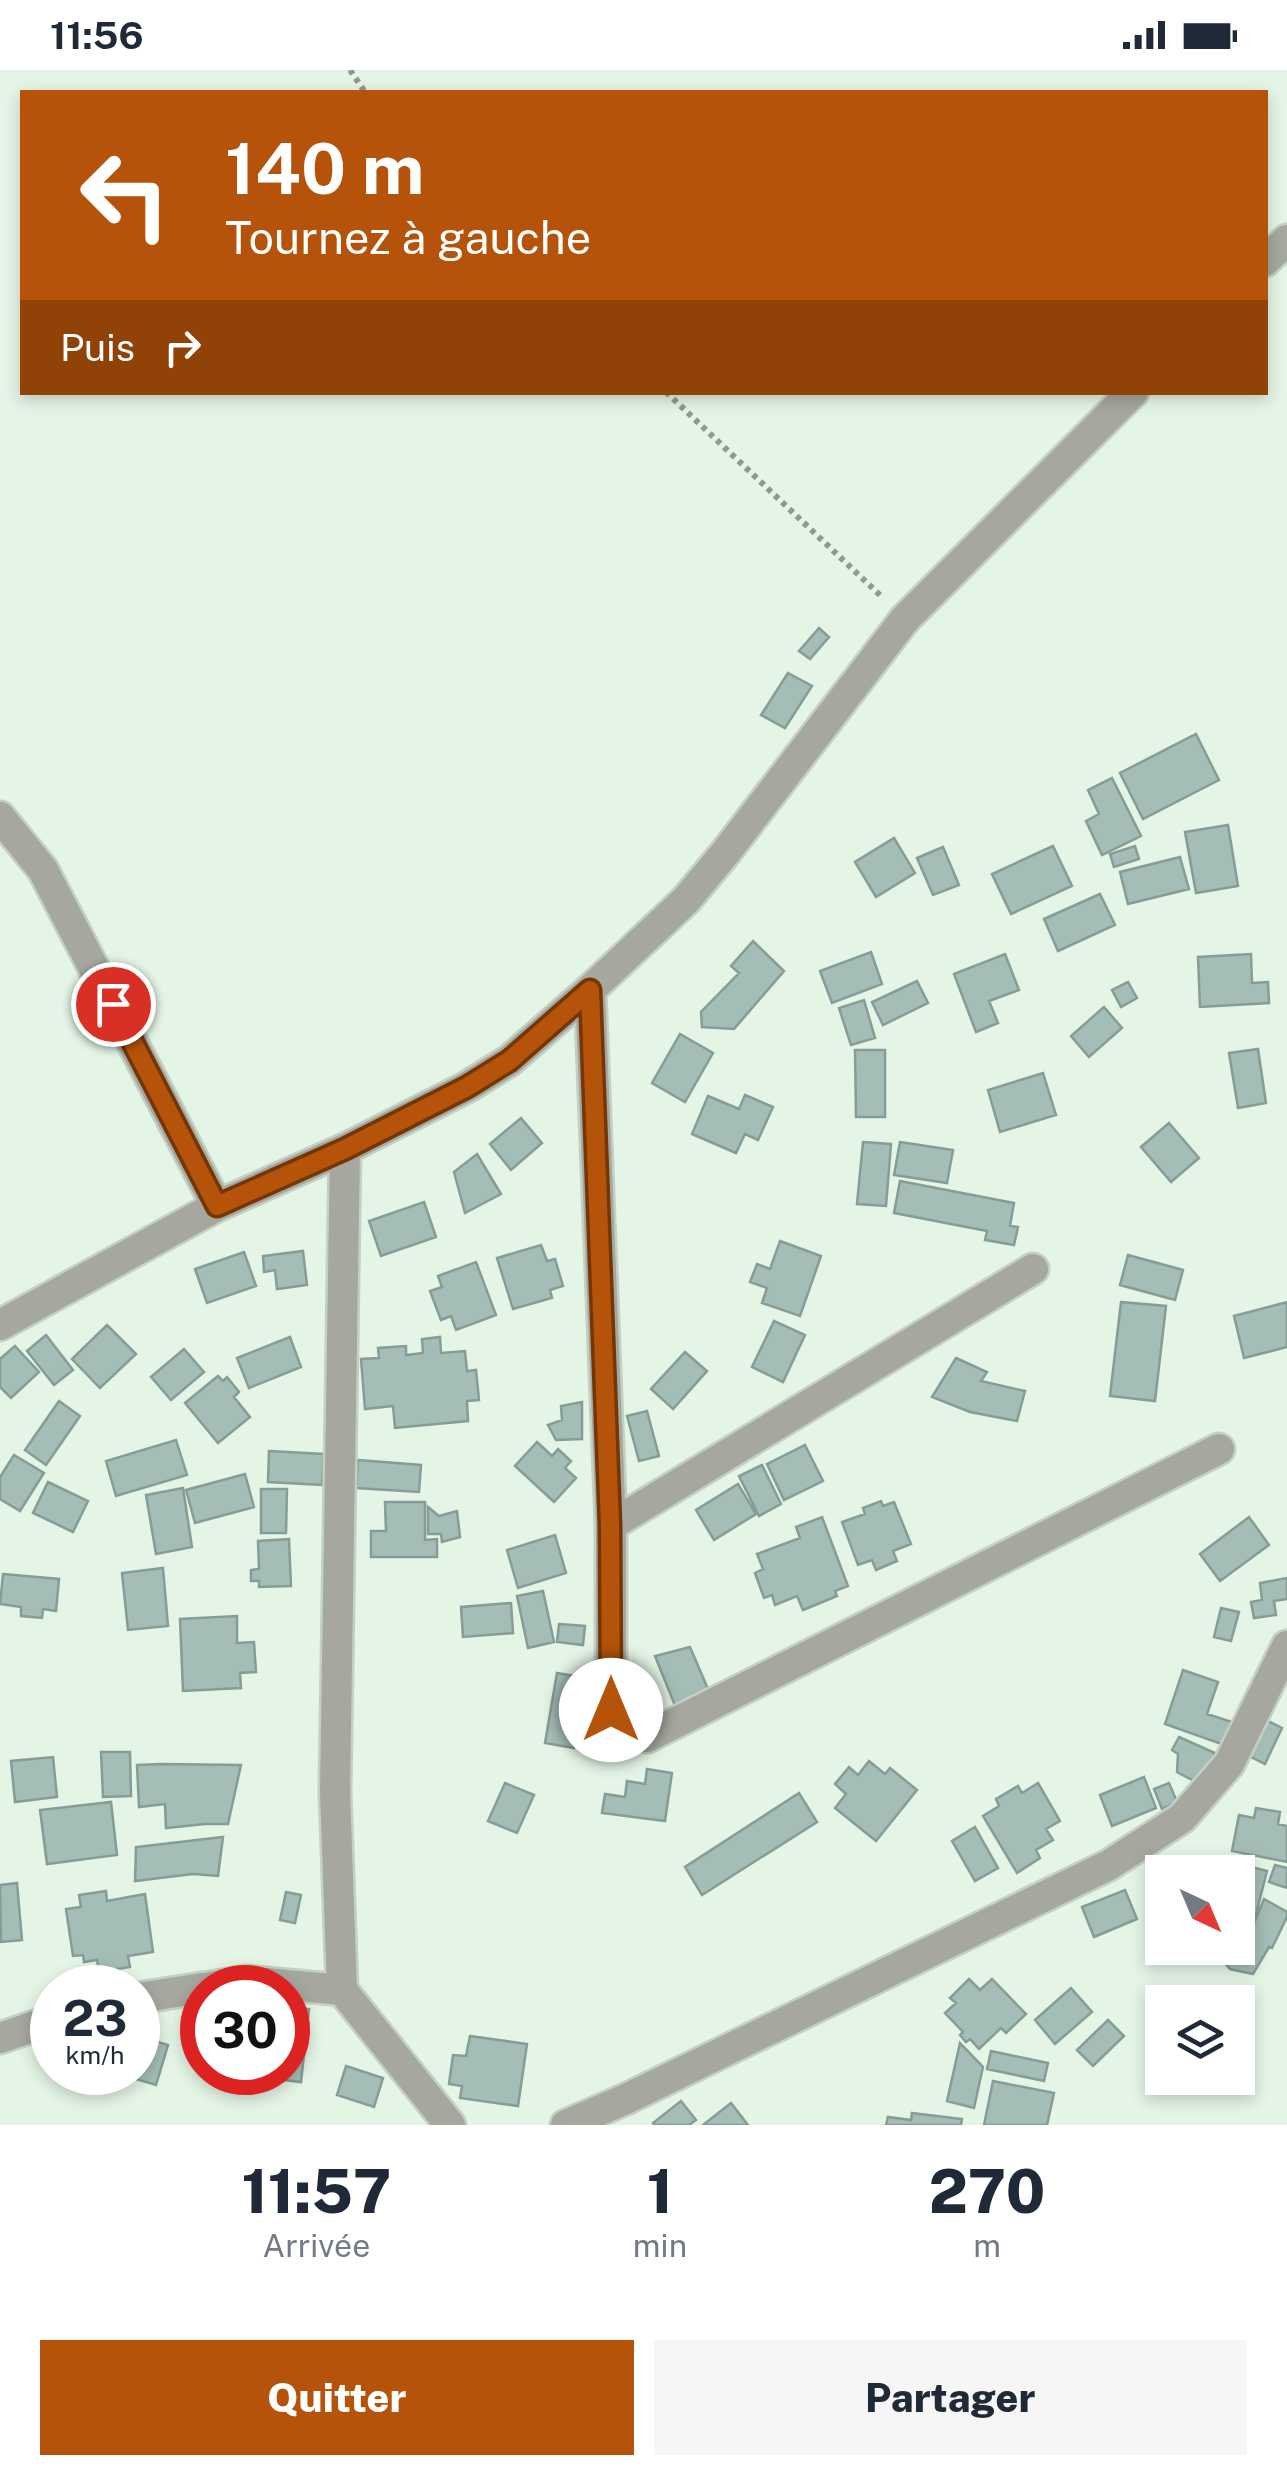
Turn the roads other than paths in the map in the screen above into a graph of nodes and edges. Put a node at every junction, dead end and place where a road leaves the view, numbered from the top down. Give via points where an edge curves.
1 (1287, 240) edge
2 (1268, 259) edge
3 (1130, 395) edge
4 (0, 818) edge
5 (590, 990) junction
6 (345, 1149) junction
7 (217, 1206) junction
8 (1032, 1268) dead end
9 (0, 1326) edge
10 (1219, 1448) dead end
11 (610, 1525) junction
12 (1287, 1646) edge
13 (310, 1987) edge
14 (342, 1990) junction
15 (30, 2028) edge
16 (0, 2038) edge
17 (450, 2125) edge
18 (566, 2125) edge

1 - 2 street
3 - 5 street via 905,619 686,900
4 - 7 street via 44,870
5 - 6 street via 509,1061
5 - 11 street
6 - 7 street
6 - 14 street via 335,1792
7 - 9 street
8 - 11 street
10 - 11 street via 647,1737 625,1728 611,1710
12 - 18 street via 1229,1764 1182,1818 1109,1865
13 - 14 street
14 - 17 street
15 - 16 street

